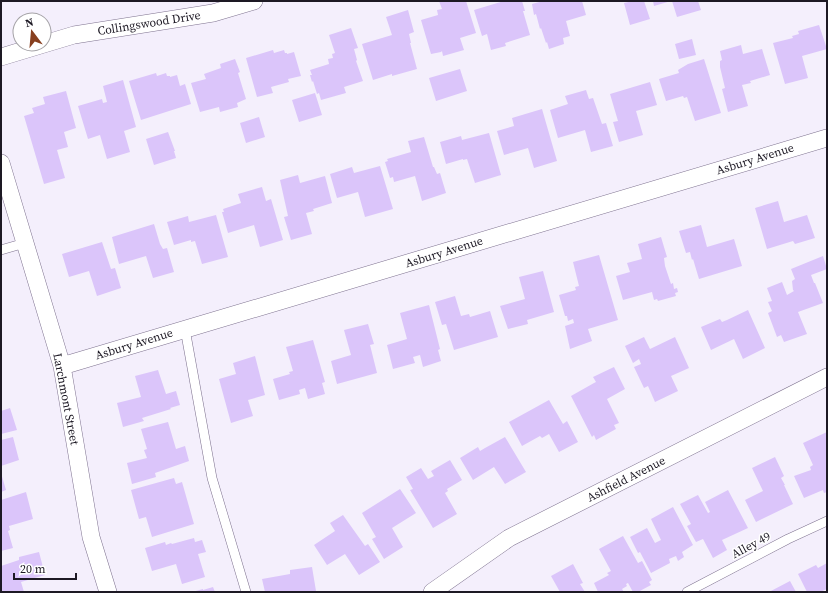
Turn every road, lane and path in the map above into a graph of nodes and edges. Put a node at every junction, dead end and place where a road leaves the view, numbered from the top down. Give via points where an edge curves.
1 (254, 1) edge
2 (52, 42) edge
3 (18, 52) edge
4 (1, 57) edge
5 (827, 138) edge
6 (1, 163) edge
7 (25, 243) junction
8 (1, 250) edge
9 (185, 329) junction
10 (62, 366) junction
11 (827, 377) edge
12 (827, 521) edge
13 (108, 592) edge
14 (246, 592) edge
15 (432, 592) edge
16 (687, 592) edge

1 - 2 street, Collingswood Drive via 213,13 74,35
3 - 4 street, Collingswood Drive
5 - 9 street, Asbury Avenue
6 - 7 street, Larchmont Street
7 - 8 lane
7 - 10 street, Larchmont Street
9 - 10 street, Asbury Avenue
9 - 14 lane via 212,478
10 - 13 street, Larchmont Street via 91,537
11 - 15 street, Ashfield Avenue via 509,538
12 - 16 lane, Alley 49 via 788,538

